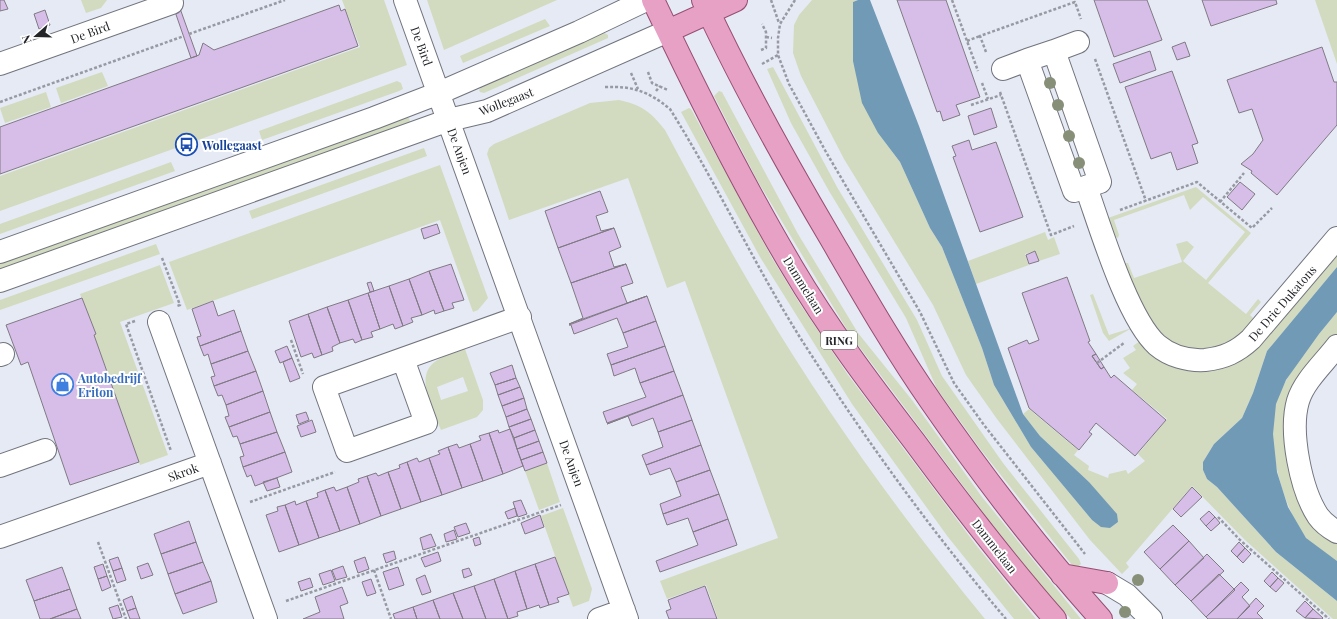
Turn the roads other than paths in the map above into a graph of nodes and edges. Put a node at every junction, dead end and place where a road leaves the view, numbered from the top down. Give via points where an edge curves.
1 (406, 0) edge
2 (646, 0) edge
3 (653, 0) edge
4 (736, 0) edge
5 (177, 1) edge
6 (706, 6) edge
7 (133, 8) edge
8 (668, 31) junction
9 (1078, 42) dead end
10 (1054, 51) junction
11 (1027, 60) junction
12 (0, 64) edge
13 (1003, 69) dead end
14 (439, 93) junction
15 (449, 120) junction
16 (1086, 187) junction
17 (1337, 238) edge
18 (0, 252) edge
19 (0, 281) edge
20 (520, 317) junction
21 (159, 322) dead end
22 (1337, 346) edge
23 (403, 359) junction
24 (45, 450) dead end
25 (210, 463) junction
26 (0, 466) edge
27 (1337, 532) edge
28 (0, 537) edge
29 (1062, 575) junction
30 (1107, 584) joint
31 (626, 614) edge
32 (266, 619) edge
33 (599, 619) edge
34 (1055, 619) edge
35 (1101, 619) edge
36 (1151, 619) edge

1 - 14 street, De Bird
2 - 14 street
3 - 8 main road, Dammelaan / RING
4 - 6 main road
5 - 7 street, De Bird
6 - 8 main road
6 - 29 main road via 799,185 876,315 931,402
7 - 12 street, De Bird
8 - 15 street, Wollegaast via 486,111
8 - 34 main road, Dammelaan / RING via 698,95 792,268 848,353 1018,577
9 - 10 street
10 - 11 street
10 - 16 street via 1100,182
11 - 13 street
11 - 16 street via 1074,191
14 - 15 street, De Bird
14 - 18 street
15 - 19 street, Wollegaast
15 - 20 street, De Anjen
16 - 17 street, De Drie Dukatons via 1124,290 1144,329 1156,344 1179,357 1199,360 1230,355 1240,350
20 - 23 street
20 - 31 street, De Anjen
21 - 25 street
22 - 27 street via 1305,386 1295,414 1297,459 1301,474 1319,518
23 - 23 street via 324,387 347,451 426,423
24 - 26 street
25 - 28 street, Skrok
25 - 32 street, Skrok
29 - 30 main road
29 - 35 main road
30 - 36 street via 1127,595
31 - 33 street, De Anjen

